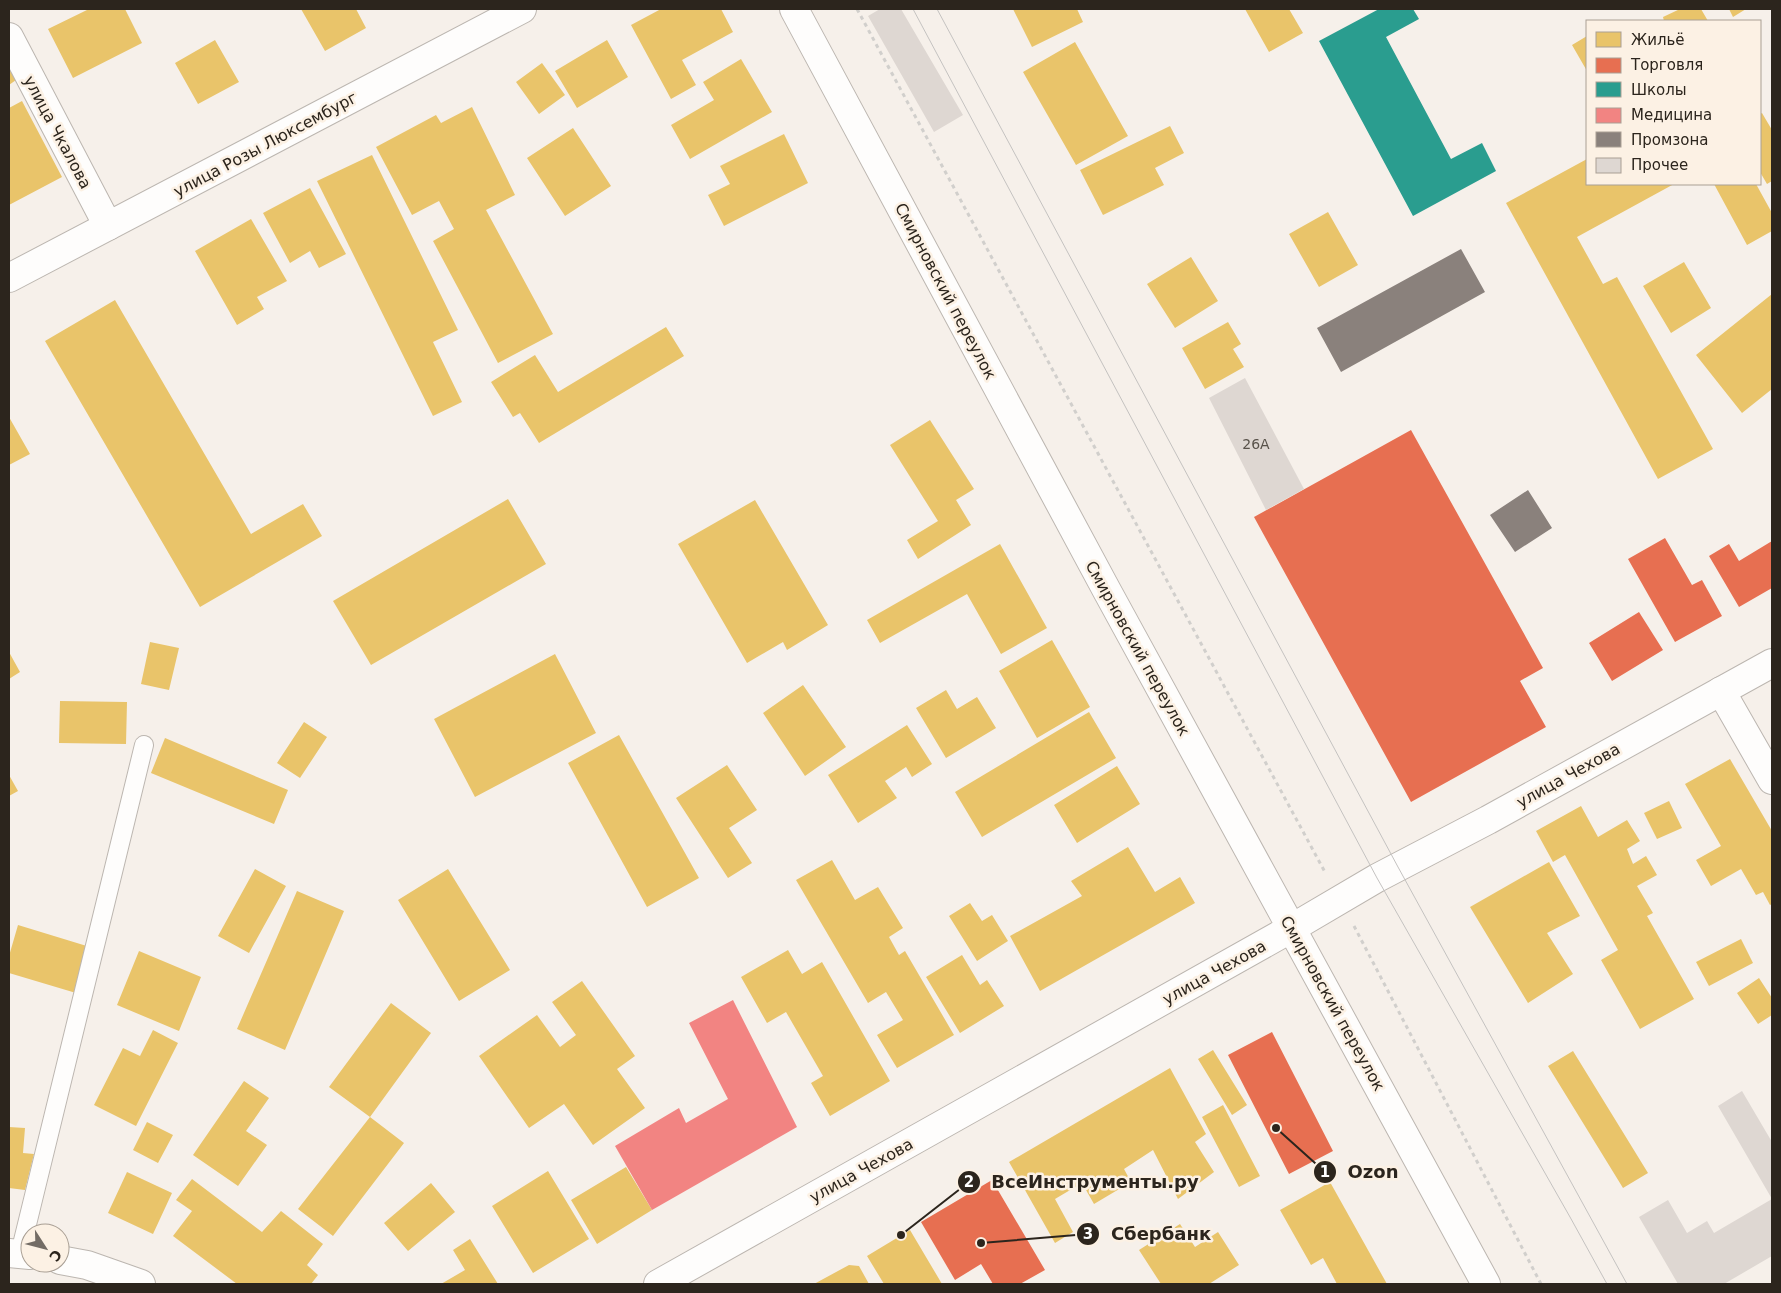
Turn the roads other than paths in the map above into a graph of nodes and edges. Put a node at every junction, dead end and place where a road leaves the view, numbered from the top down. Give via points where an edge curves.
1 (522, 9) edge
2 (794, 9) edge
3 (9, 37) edge
4 (108, 226) junction
5 (9, 278) edge
6 (1772, 663) edge
7 (1721, 691) junction
8 (144, 745) dead end
9 (1772, 780) edge
10 (1292, 928) junction
11 (28, 1223) edge
12 (70, 1262) edge
13 (141, 1284) edge
14 (658, 1284) edge
15 (1486, 1284) edge

1 - 4 main road, улица Розы Люксембург
2 - 10 main road, Смирновский переулок
3 - 4 main road, улица Чкалова
4 - 5 main road, улица Розы Люксембург
6 - 7 main road, улица Чехова
7 - 9 main road
7 - 10 main road, улица Чехова
8 - 11 lane
10 - 14 main road, улица Чехова
10 - 15 main road, Смирновский переулок
12 - 13 main road

